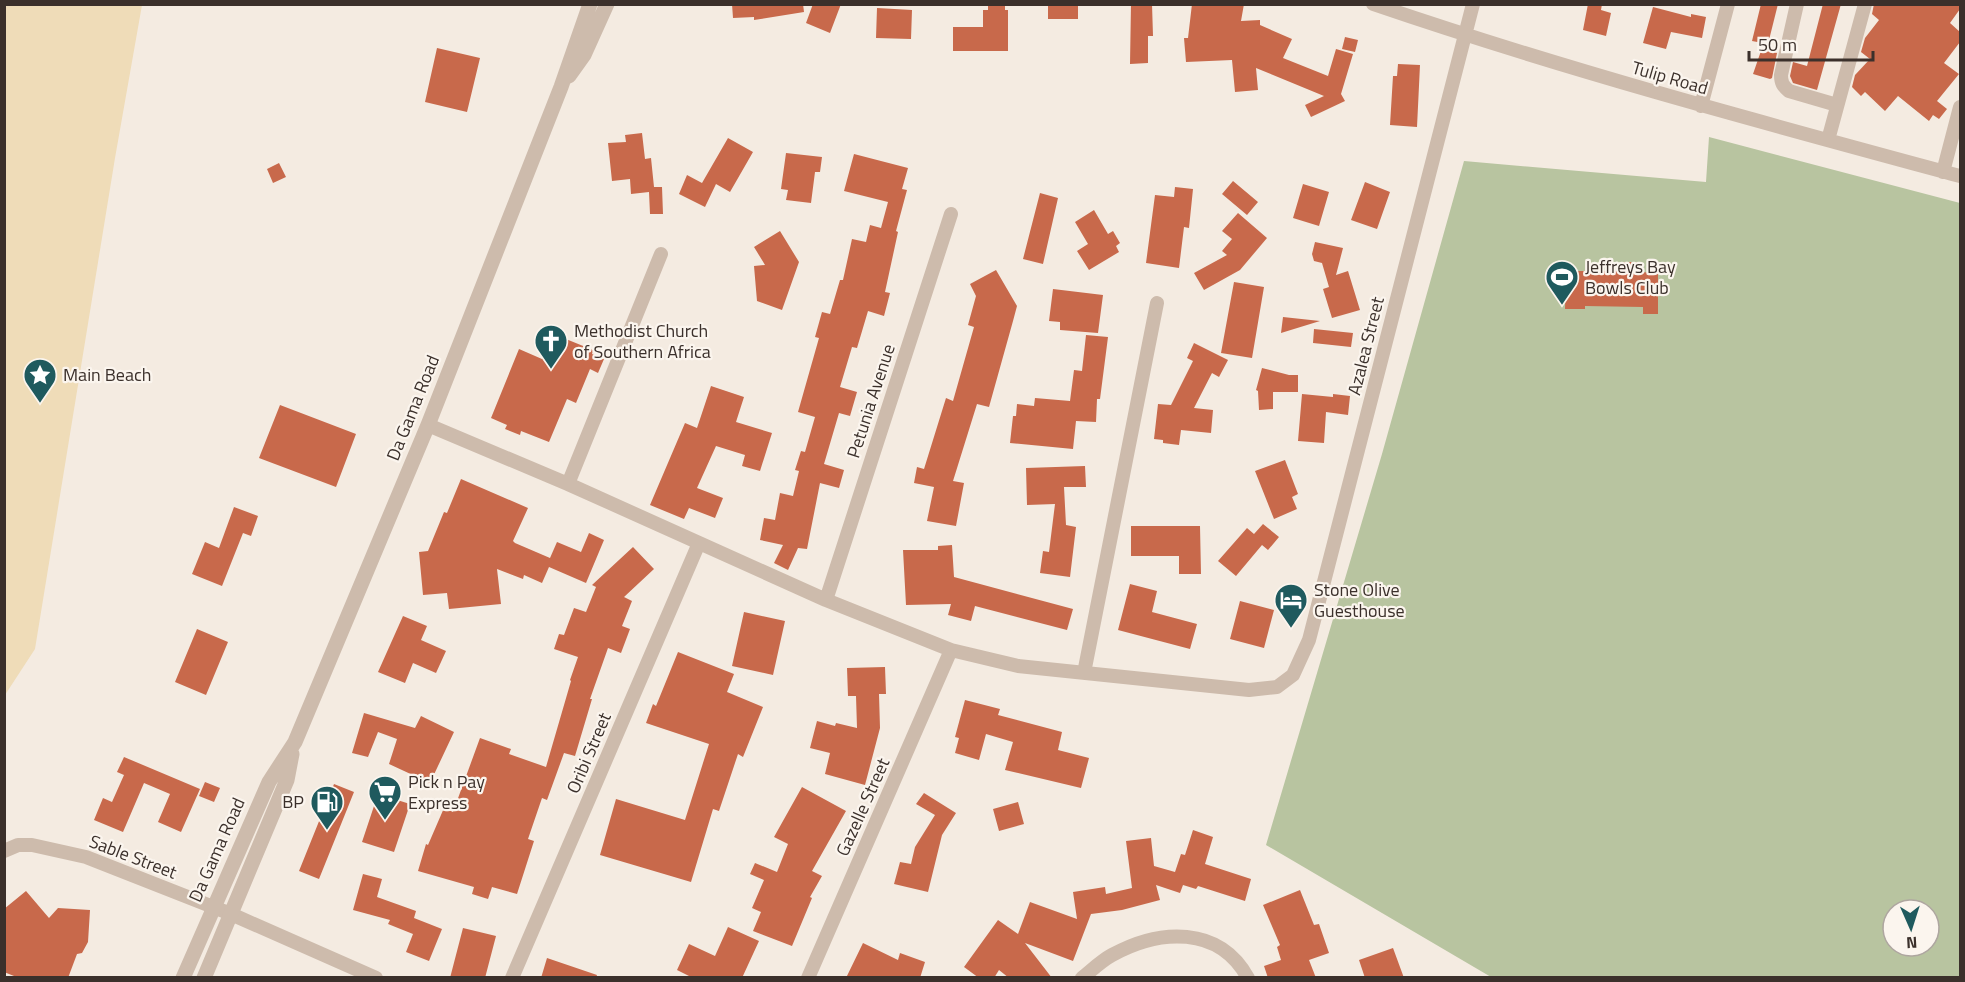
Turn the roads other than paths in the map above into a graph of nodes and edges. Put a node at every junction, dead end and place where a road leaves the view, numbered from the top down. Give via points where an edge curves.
1 (590, 4) edge
2 (608, 4) edge
3 (1373, 4) edge
4 (1473, 4) edge
5 (1728, 4) edge
6 (1797, 4) edge
7 (1865, 4) edge
8 (1464, 35) junction
9 (561, 87) junction
10 (1837, 105) junction
11 (1701, 106) junction
12 (1960, 107) edge
13 (1828, 140) junction
14 (1943, 172) junction
15 (1960, 176) edge
16 (951, 214) dead end
17 (662, 254) dead end
18 (1158, 303) dead end
19 (428, 425) junction
20 (568, 484) junction
21 (699, 543) junction
22 (826, 600) junction
23 (951, 650) junction
24 (1084, 673) junction
25 (295, 742) junction
26 (5, 851) edge
27 (213, 908) junction
28 (231, 914) junction
29 (183, 978) edge
30 (204, 978) edge
31 (376, 978) edge
32 (512, 978) edge
33 (808, 978) edge
34 (1082, 978) edge
35 (1248, 978) edge

1 - 9 street, Da Gama Road
2 - 9 street, Da Gama Road via 584,56
3 - 8 street, Tulip Road
4 - 8 street, Azalea Street
5 - 11 street
6 - 10 street via 1781,81 1789,91
7 - 10 street
8 - 11 street, Tulip Road
8 - 24 street, Azalea Street via 1309,640 1293,675 1277,687 1249,690
9 - 19 street, Da Gama Road
10 - 13 street
11 - 13 street, Tulip Road
12 - 14 street
13 - 14 street, Tulip Road
14 - 15 street, Tulip Road
16 - 22 street, Petunia Avenue
17 - 20 street
18 - 24 street
19 - 20 street
19 - 25 street, Da Gama Road
20 - 21 street
21 - 22 street
21 - 32 street, Oribi Street
22 - 23 street
23 - 24 street via 1018,666
23 - 33 street, Gazelle Street
25 - 27 street, Da Gama Road via 269,782
25 - 28 street, Da Gama Road via 287,780
26 - 27 street, Sable Street via 18,845 32,845 86,856
27 - 28 street, Sable Street
27 - 29 street, Da Gama Road
28 - 30 street, Da Gama Road
28 - 31 street, Sable Street
34 - 35 street via 1112,956 1144,942 1176,936 1222,947

